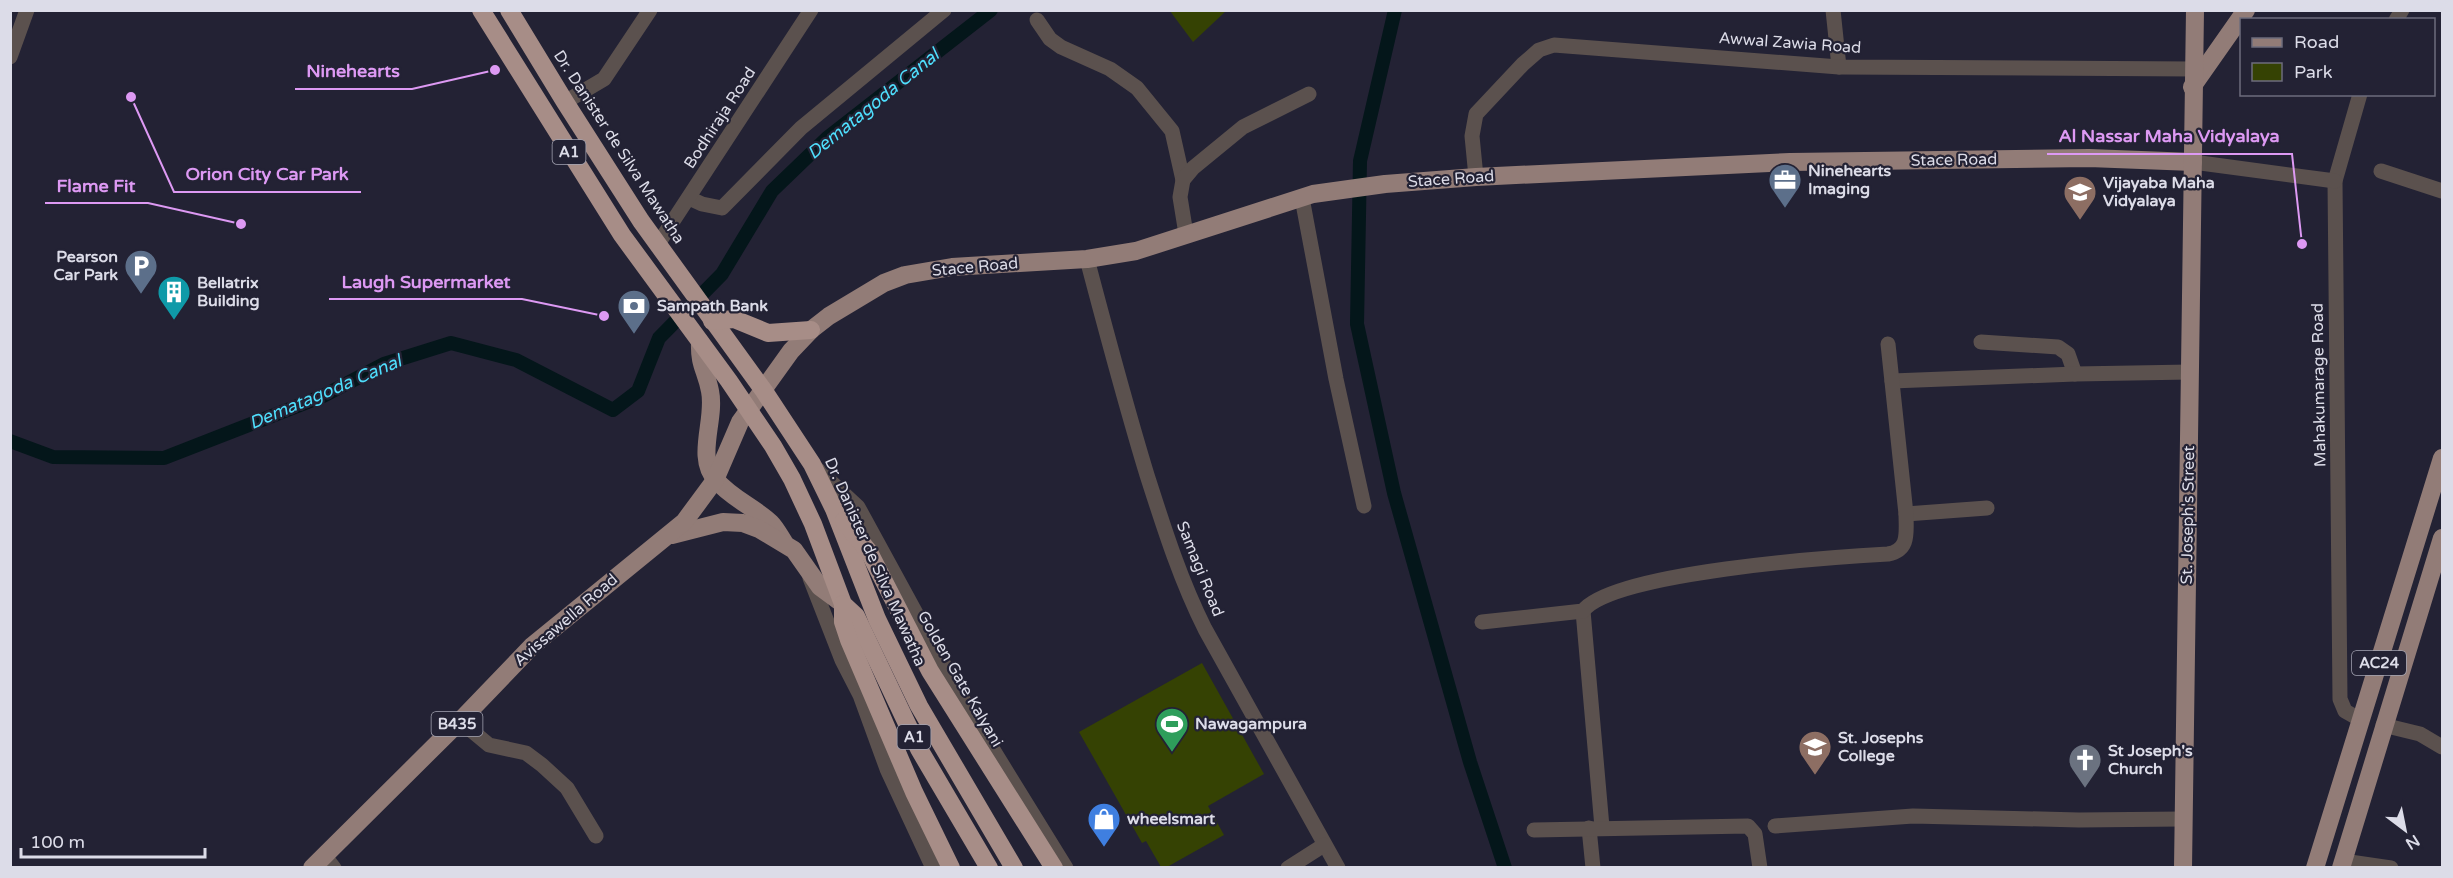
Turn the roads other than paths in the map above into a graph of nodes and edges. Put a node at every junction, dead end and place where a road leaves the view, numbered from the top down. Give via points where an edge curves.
1 (27, 10) edge
2 (481, 10) edge
3 (509, 10) edge
4 (650, 10) edge
5 (811, 10) edge
6 (944, 10) edge
7 (1833, 10) edge
8 (2195, 10) edge
9 (2246, 10) edge
10 (1037, 20) dead end
11 (10, 57) edge
12 (1839, 67) junction
13 (2193, 78) junction
14 (1309, 94) dead end
15 (2359, 96) edge
16 (565, 102) junction
17 (2193, 162) junction
18 (2381, 171) dead end
19 (1476, 177) junction
20 (1184, 180) junction
21 (2336, 181) junction
22 (2442, 191) edge
23 (689, 198) junction
24 (1302, 198) junction
25 (1186, 234) junction
26 (658, 244) junction
27 (1087, 259) junction
28 (711, 319) junction
29 (811, 330) junction
30 (696, 337) junction
31 (1981, 342) dead end
32 (1888, 344) dead end
33 (2190, 372) junction
34 (2075, 374) junction
35 (1892, 381) junction
36 (764, 391) junction
37 (748, 410) junction
38 (2442, 458) edge
39 (812, 464) junction
40 (716, 480) junction
41 (1364, 506) dead end
42 (1987, 508) dead end
43 (834, 510) junction
44 (1906, 514) junction
45 (667, 537) junction
46 (2442, 538) edge
47 (784, 542) junction
48 (804, 563) junction
49 (843, 604) junction
50 (1583, 611) junction
51 (1482, 622) dead end
52 (2361, 720) junction
53 (460, 721) junction
54 (2383, 725) junction
55 (2442, 747) edge
56 (2182, 819) junction
57 (1775, 826) dead end
58 (1595, 828) junction
59 (1533, 830) dead end
60 (596, 836) dead end
61 (1324, 845) junction
62 (324, 863) edge
63 (2342, 864) edge
64 (933, 867) edge
65 (951, 867) edge
66 (989, 867) edge
67 (1014, 867) edge
68 (1054, 867) edge
69 (1066, 867) edge
70 (1288, 867) edge
71 (1338, 867) edge
72 (1593, 867) edge
73 (1760, 867) edge
74 (2183, 867) edge
75 (2315, 867) edge
76 (2391, 867) edge

1 - 11 street
2 - 30 highway, A1 via 621,235
3 - 16 highway, Dr. Danister de Silva Mawatha / A1
4 - 16 street via 604,79
5 - 23 street, Bodhiraja Road
6 - 23 street via 801,128 722,208
7 - 12 street
8 - 13 main road, St. Joseph's Street
9 - 13 main road
10 - 20 street via 1061,47 1110,69 1137,88 1172,131
12 - 13 street, Awwal Zawia Road
12 - 19 street, Awwal Zawia Road via 1554,45 1539,50 1476,114 1472,135
13 - 17 main road, St. Joseph's Street
14 - 20 street via 1243,127
15 - 21 street, Mahakumarage Road
16 - 26 highway, Dr. Danister de Silva Mawatha / A1
17 - 19 main road, Stace Road via 2089,158 1790,162
17 - 21 street
17 - 33 main road, St. Joseph's Street
18 - 22 street
19 - 24 main road, Stace Road via 1385,184
20 - 25 street via 1180,197
21 - 52 street, Mahakumarage Road via 2340,699 2345,711
23 - 26 street, Bodhiraja Road
24 - 25 main road, Stace Road
24 - 41 street
25 - 27 main road, Stace Road via 1136,251
26 - 28 highway, Dr. Danister de Silva Mawatha / A1
27 - 29 main road, Stace Road via 952,267 905,276 861,296
27 - 61 street, Samagi Road via 1123,397 1178,571 1205,629
28 - 29 highway via 734,319 768,333
28 - 36 highway, Dr. Danister de Silva Mawatha / A1
29 - 36 main road, Stace Road
30 - 37 highway, A1
30 - 40 main road via 711,391 705,458
31 - 34 street via 2058,346 2066,351
32 - 35 street
33 - 34 street
33 - 56 main road, St. Joseph's Street
34 - 35 street
35 - 44 street
36 - 37 main road, Stace Road
36 - 39 highway, Dr. Danister de Silva Mawatha / A1
37 - 40 main road, Avissawella Road / B435
37 - 49 highway, A1 via 803,501
38 - 52 main road, AC24
39 - 43 highway, Dr. Danister de Silva Mawatha / A1
39 - 69 street via 858,507 971,714
40 - 45 main road, Avissawella Road / B435
40 - 47 main road via 772,524
42 - 44 street
43 - 67 highway, Dr. Danister de Silva Mawatha / A1 via 860,580 919,706
43 - 68 highway, Golden Gate Kalyani via 869,552 930,671
44 - 50 street via 1906,540 1894,552 1678,576 1612,594
45 - 47 main road via 701,526 733,522
45 - 53 main road, Avissawella Road / B435 via 532,646
46 - 54 main road, AC24
47 - 48 main road
48 - 49 main road via 826,593
48 - 64 street via 887,769
49 - 65 highway via 849,640 914,792
49 - 66 highway, A1 via 856,616 929,767
50 - 51 street
50 - 58 street
52 - 54 main road
52 - 75 main road, AC24
53 - 60 street via 489,745 526,753 542,765 567,788
53 - 62 main road, Avissawella Road / B435
54 - 55 street via 2420,734
54 - 63 main road, AC24
56 - 57 street via 1913,816
56 - 74 main road, St. Joseph's Street
58 - 59 street
58 - 72 street
58 - 73 street via 1748,826 1755,834
61 - 70 street
61 - 71 street, Samagi Road
63 - 76 street

